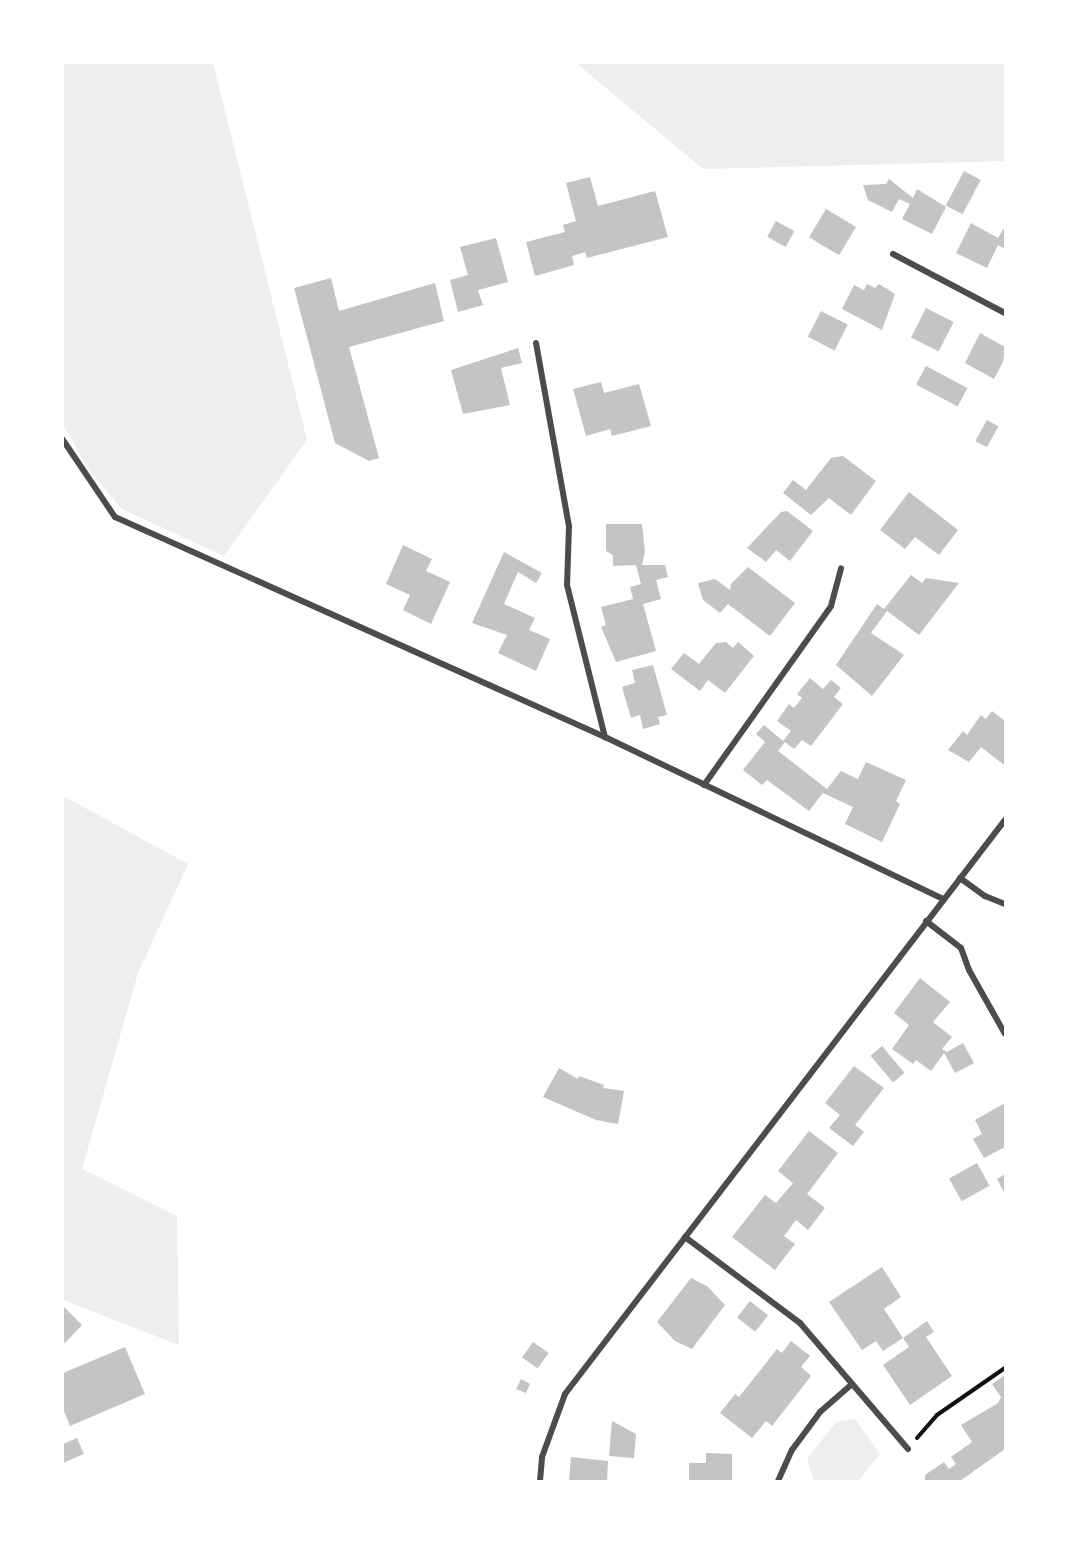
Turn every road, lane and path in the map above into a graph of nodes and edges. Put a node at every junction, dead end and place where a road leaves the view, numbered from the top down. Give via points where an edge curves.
1 (893, 254) dead end
2 (1005, 313) edge
3 (536, 343) dead end
4 (63, 440) edge
5 (842, 568) dead end
6 (605, 736) junction
7 (705, 784) junction
8 (1005, 820) edge
9 (960, 878) junction
10 (943, 899) junction
11 (1005, 904) edge
12 (926, 921) junction
13 (1005, 1034) edge
14 (685, 1237) junction
15 (1005, 1368) edge
16 (851, 1385) junction
17 (908, 1449) joint
18 (540, 1481) edge
19 (778, 1481) edge

1 - 2 street
3 - 6 street via 569,526 567,585
4 - 6 street via 116,517
5 - 7 street via 831,606
6 - 7 street
7 - 10 street
8 - 9 street
9 - 10 street
9 - 11 street via 985,896
10 - 12 street
12 - 13 street via 961,948
12 - 14 street
14 - 16 street via 800,1323
14 - 18 street via 565,1394 542,1456
15 - 17 path via 937,1415
16 - 17 street
16 - 19 street via 820,1412 792,1450

